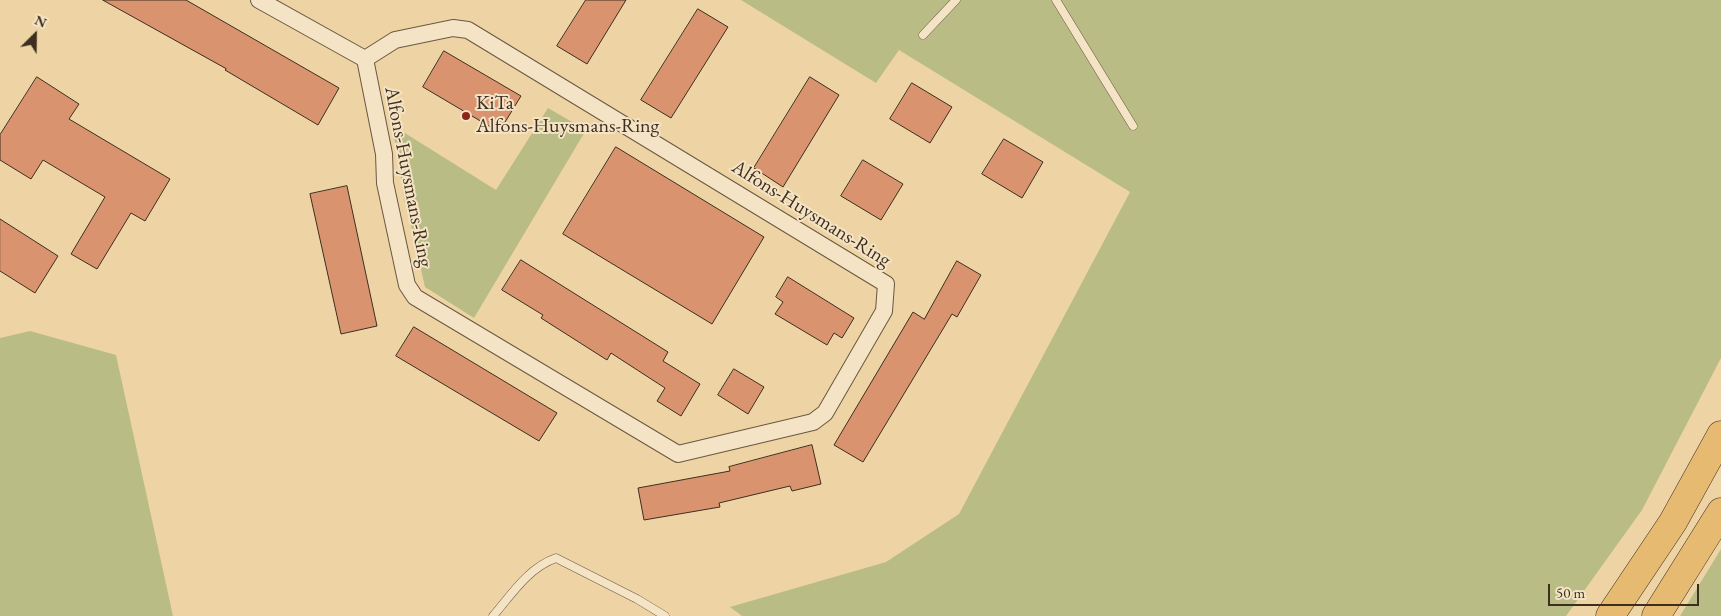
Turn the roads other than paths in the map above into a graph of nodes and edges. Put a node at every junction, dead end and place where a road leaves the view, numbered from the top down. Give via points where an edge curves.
1 (259, 0) edge
2 (956, 0) edge
3 (1056, 0) edge
4 (923, 35) dead end
5 (365, 59) junction
6 (1132, 126) dead end
7 (1721, 435) edge
8 (1721, 512) edge
9 (493, 616) edge
10 (665, 616) edge
11 (1610, 616) edge
12 (1656, 616) edge

1 - 5 street
2 - 4 lane
3 - 6 lane
5 - 5 street, Alfons-Huysmans-Ring via 395,40 453,28 468,30 886,284 884,311 825,413 812,422 678,454 415,297 407,285 385,183 384,154
7 - 11 highway via 1673,522
8 - 12 highway
9 - 10 lane via 529,573 556,558

